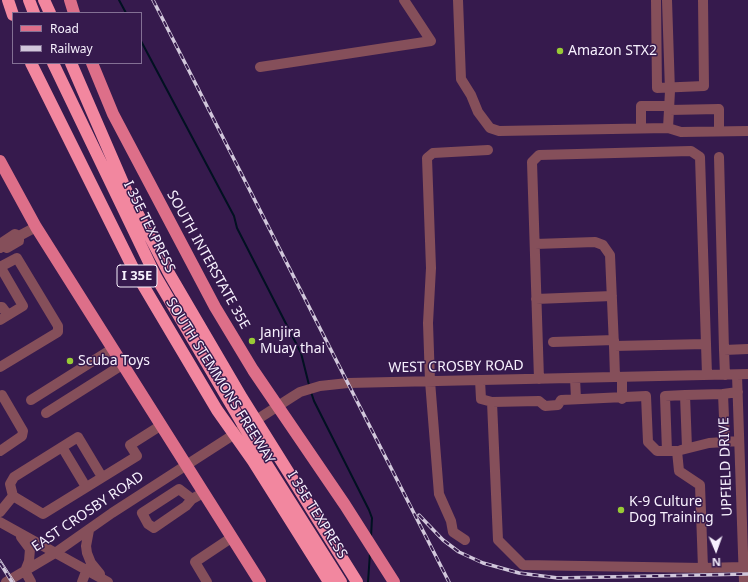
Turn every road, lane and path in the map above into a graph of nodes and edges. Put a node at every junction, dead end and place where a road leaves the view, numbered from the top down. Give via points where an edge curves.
1 (8, 0) edge
2 (29, 0) edge
3 (70, 0) edge
4 (404, 0) edge
5 (458, 0) edge
6 (656, 0) edge
7 (667, 0) edge
8 (703, 0) edge
9 (12, 12) edge
10 (34, 12) edge
11 (74, 12) edge
12 (32, 64) edge
13 (53, 64) edge
14 (71, 64) edge
15 (92, 64) edge
16 (260, 67) dead end
17 (670, 88) junction
18 (669, 108) junction
19 (641, 128) junction
20 (668, 128) junction
21 (720, 131) junction
22 (748, 131) edge
23 (488, 150) dead end
24 (719, 157) dead end
25 (0, 161) edge
26 (36, 227) junction
27 (534, 244) junction
28 (1, 247) edge
29 (0, 268) edge
30 (612, 296) junction
31 (536, 299) junction
32 (0, 307) edge
33 (4, 317) edge
34 (553, 342) dead end
35 (614, 343) junction
36 (706, 344) junction
37 (112, 349) junction
38 (748, 349) edge
39 (724, 350) junction
40 (122, 365) junction
41 (0, 367) edge
42 (748, 374) edge
43 (708, 375) junction
44 (725, 375) junction
45 (738, 375) junction
46 (619, 377) junction
47 (575, 378) junction
48 (539, 379) junction
49 (480, 380) junction
50 (430, 381) junction
51 (738, 392) junction
52 (723, 394) junction
53 (685, 395) junction
54 (0, 396) edge
55 (646, 396) junction
56 (665, 396) junction
57 (576, 399) junction
58 (622, 399) junction
59 (31, 400) dead end
60 (492, 402) junction
61 (279, 407) junction
62 (743, 408) edge
63 (46, 413) dead end
64 (160, 426) junction
65 (725, 441) junction
66 (740, 441) junction
67 (62, 447) junction
68 (0, 450) edge
69 (677, 450) junction
70 (258, 459) junction
71 (186, 464) junction
72 (102, 477) junction
73 (744, 477) edge
74 (86, 487) junction
75 (203, 493) junction
76 (13, 496) junction
77 (133, 499) junction
78 (192, 499) junction
79 (0, 512) edge
80 (142, 513) junction
81 (0, 522) edge
82 (90, 530) junction
83 (18, 534) junction
84 (232, 538) junction
85 (465, 540) dead end
86 (55, 553) junction
87 (746, 556) edge
88 (743, 567) junction
89 (703, 568) junction
90 (88, 569) junction
91 (25, 571) junction
92 (106, 580) edge
93 (6, 582) edge
94 (31, 582) edge
95 (82, 582) edge
96 (207, 582) edge
97 (260, 582) edge
98 (329, 582) edge
99 (341, 582) edge
100 (357, 582) edge
101 (394, 582) edge
102 (744, 582) edge

1 - 9 highway
2 - 10 highway
3 - 11 main road
4 - 16 street via 431,41
5 - 19 street via 461,79 478,112 490,128
6 - 17 street via 657,88
7 - 17 street
8 - 17 street via 704,86
12 - 70 highway, SOUTH STEMMONS FREEWAY / I 35E via 134,270 217,410
13 - 70 highway, I 35E TEXPRESS via 156,277 230,403
14 - 100 highway, SOUTH STEMMONS FREEWAY / I 35E via 129,198 170,274 242,398
15 - 61 main road, SOUTH INTERSTATE 35E via 113,114 181,246 226,326
17 - 18 street
18 - 19 street via 640,106
18 - 20 street
18 - 21 street via 719,109
19 - 20 street
20 - 21 street via 681,132
21 - 22 street
23 - 50 street via 433,153 427,158 431,268 428,323
24 - 39 street
25 - 26 main road
26 - 28 street via 19,236 19,241 7,248
26 - 37 main road
27 - 30 street via 595,242 603,245 610,254
27 - 31 street
27 - 36 street via 532,162 539,155 691,151 700,157
29 - 33 street via 23,306
29 - 41 street via 17,258 58,326 58,332
30 - 31 street
30 - 35 street
31 - 48 street
32 - 33 street
34 - 35 street
35 - 36 street
35 - 46 street
36 - 43 street
37 - 40 main road
37 - 59 street
38 - 39 street
39 - 44 street
40 - 63 street
40 - 64 main road
42 - 45 street, WEST CROSBY ROAD
43 - 44 street, WEST CROSBY ROAD
43 - 46 street, WEST CROSBY ROAD
44 - 45 street, WEST CROSBY ROAD
45 - 51 street, UPFIELD DRIVE
46 - 47 street, WEST CROSBY ROAD
46 - 58 street
47 - 48 street, WEST CROSBY ROAD
47 - 57 street
48 - 49 street, WEST CROSBY ROAD
49 - 50 street, WEST CROSBY ROAD
49 - 60 street via 481,399
50 - 61 street, WEST CROSBY ROAD via 320,386 300,392
50 - 85 street via 439,494 452,521 453,532
51 - 52 street
51 - 62 street, UPFIELD DRIVE
52 - 53 street
52 - 65 street
53 - 56 street
53 - 69 street
54 - 68 street via 2,395 23,431 22,436
55 - 56 street
55 - 58 street
55 - 69 street via 648,442 657,451
56 - 69 street
57 - 58 street
57 - 60 street via 561,400 558,405 545,406 538,401
60 - 89 street via 498,540 523,565
61 - 71 street, WEST CROSBY ROAD
61 - 101 main road, SOUTH INTERSTATE 35E
62 - 66 street, UPFIELD DRIVE
64 - 71 main road
64 - 72 street via 130,445 137,456
65 - 66 street
65 - 69 street
66 - 73 street, UPFIELD DRIVE
67 - 72 street via 78,437
67 - 74 street
67 - 76 street via 14,477 10,484
69 - 89 street via 679,471 700,485
70 - 98 highway, SOUTH STEMMONS FREEWAY / I 35E
70 - 99 highway, I 35E TEXPRESS
71 - 75 main road
71 - 77 street, EAST CROSBY ROAD
72 - 74 street
73 - 87 street, UPFIELD DRIVE
74 - 76 street via 43,514
75 - 78 street
75 - 84 main road
76 - 79 street
77 - 80 street
77 - 82 street, EAST CROSBY ROAD
78 - 80 street via 179,489
78 - 80 street via 154,528 148,524
81 - 83 street
82 - 86 street, EAST CROSBY ROAD
82 - 92 street via 86,546 88,558
83 - 86 street
83 - 91 street via 30,549
84 - 96 street via 195,562
84 - 97 main road
86 - 90 street
86 - 91 street, EAST CROSBY ROAD
87 - 88 street, UPFIELD DRIVE
88 - 89 street
88 - 102 street, UPFIELD DRIVE
90 - 92 street
90 - 95 street
91 - 93 street, EAST CROSBY ROAD
91 - 94 street

